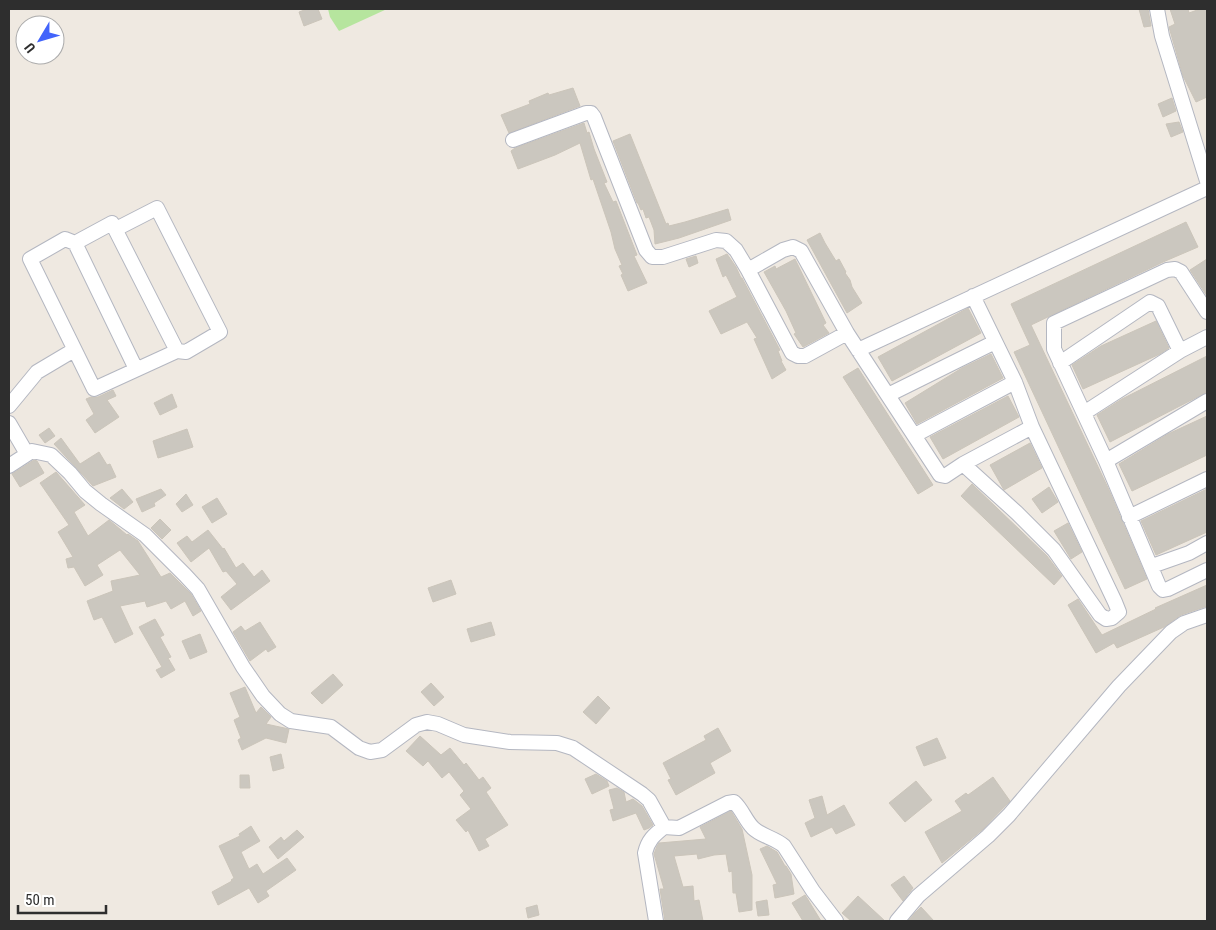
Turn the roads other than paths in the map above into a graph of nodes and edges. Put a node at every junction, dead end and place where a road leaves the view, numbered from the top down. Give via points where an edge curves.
1 (1157, 9) edge
2 (513, 140) dead end
3 (1207, 181) edge
4 (1207, 188) edge
5 (116, 229) junction
6 (75, 243) junction
7 (748, 270) junction
8 (973, 296) junction
9 (1207, 312) edge
10 (847, 333) junction
11 (1207, 337) edge
12 (995, 342) junction
13 (74, 350) junction
14 (858, 350) junction
15 (176, 351) junction
16 (1180, 351) junction
17 (1060, 362) junction
18 (136, 370) junction
19 (1015, 382) junction
20 (888, 395) junction
21 (1207, 401) edge
22 (9, 406) edge
23 (1084, 413) junction
24 (9, 423) edge
25 (1032, 427) junction
26 (915, 435) junction
27 (27, 454) junction
28 (1106, 461) junction
29 (963, 464) junction
30 (9, 466) edge
31 (1207, 479) edge
32 (1129, 517) junction
33 (1207, 543) edge
34 (1152, 566) junction
35 (1207, 570) edge
36 (1207, 615) edge
37 (664, 827) junction
38 (656, 921) edge
39 (836, 921) edge
40 (896, 921) edge

1 - 3 street via 1162,36
2 - 7 street via 591,113 646,250 652,257 662,257 716,240 726,241 736,250
4 - 8 street
5 - 6 street via 112,223
5 - 15 street
5 - 15 street via 157,208 220,332 186,352
6 - 13 street via 65,239 30,259
6 - 18 street
7 - 10 street via 783,250 793,247 801,251
7 - 10 street via 792,353 806,356
8 - 12 street
8 - 14 street
9 - 17 street via 1181,272 1167,270 1054,324 1054,349
10 - 14 street
11 - 16 street
12 - 19 street
12 - 20 street
13 - 18 street via 94,389
13 - 22 street via 37,372
14 - 20 street
15 - 18 street
16 - 17 street via 1158,306 1150,302
16 - 23 street
17 - 23 street
19 - 25 street
19 - 26 street
20 - 26 street
21 - 28 street
23 - 28 street
24 - 27 street
25 - 29 street
25 - 29 street via 1115,602 1118,612 1112,618 1100,615 1054,550
26 - 29 street via 940,475 945,476
27 - 30 street
27 - 37 street via 32,451 51,455 85,491 145,535 165,554 198,589 228,644 263,696 291,721 331,727 358,748 370,752 382,750 416,725 427,722 464,734 510,742 558,743 573,748 642,794 654,807
28 - 32 street
31 - 32 street
32 - 34 street
33 - 34 street
34 - 35 street via 1162,590
36 - 40 street via 1184,623 1165,638 1119,686 1008,815 918,896
37 - 38 street via 653,835 645,853
37 - 39 street via 679,828 734,802 753,828 784,846

